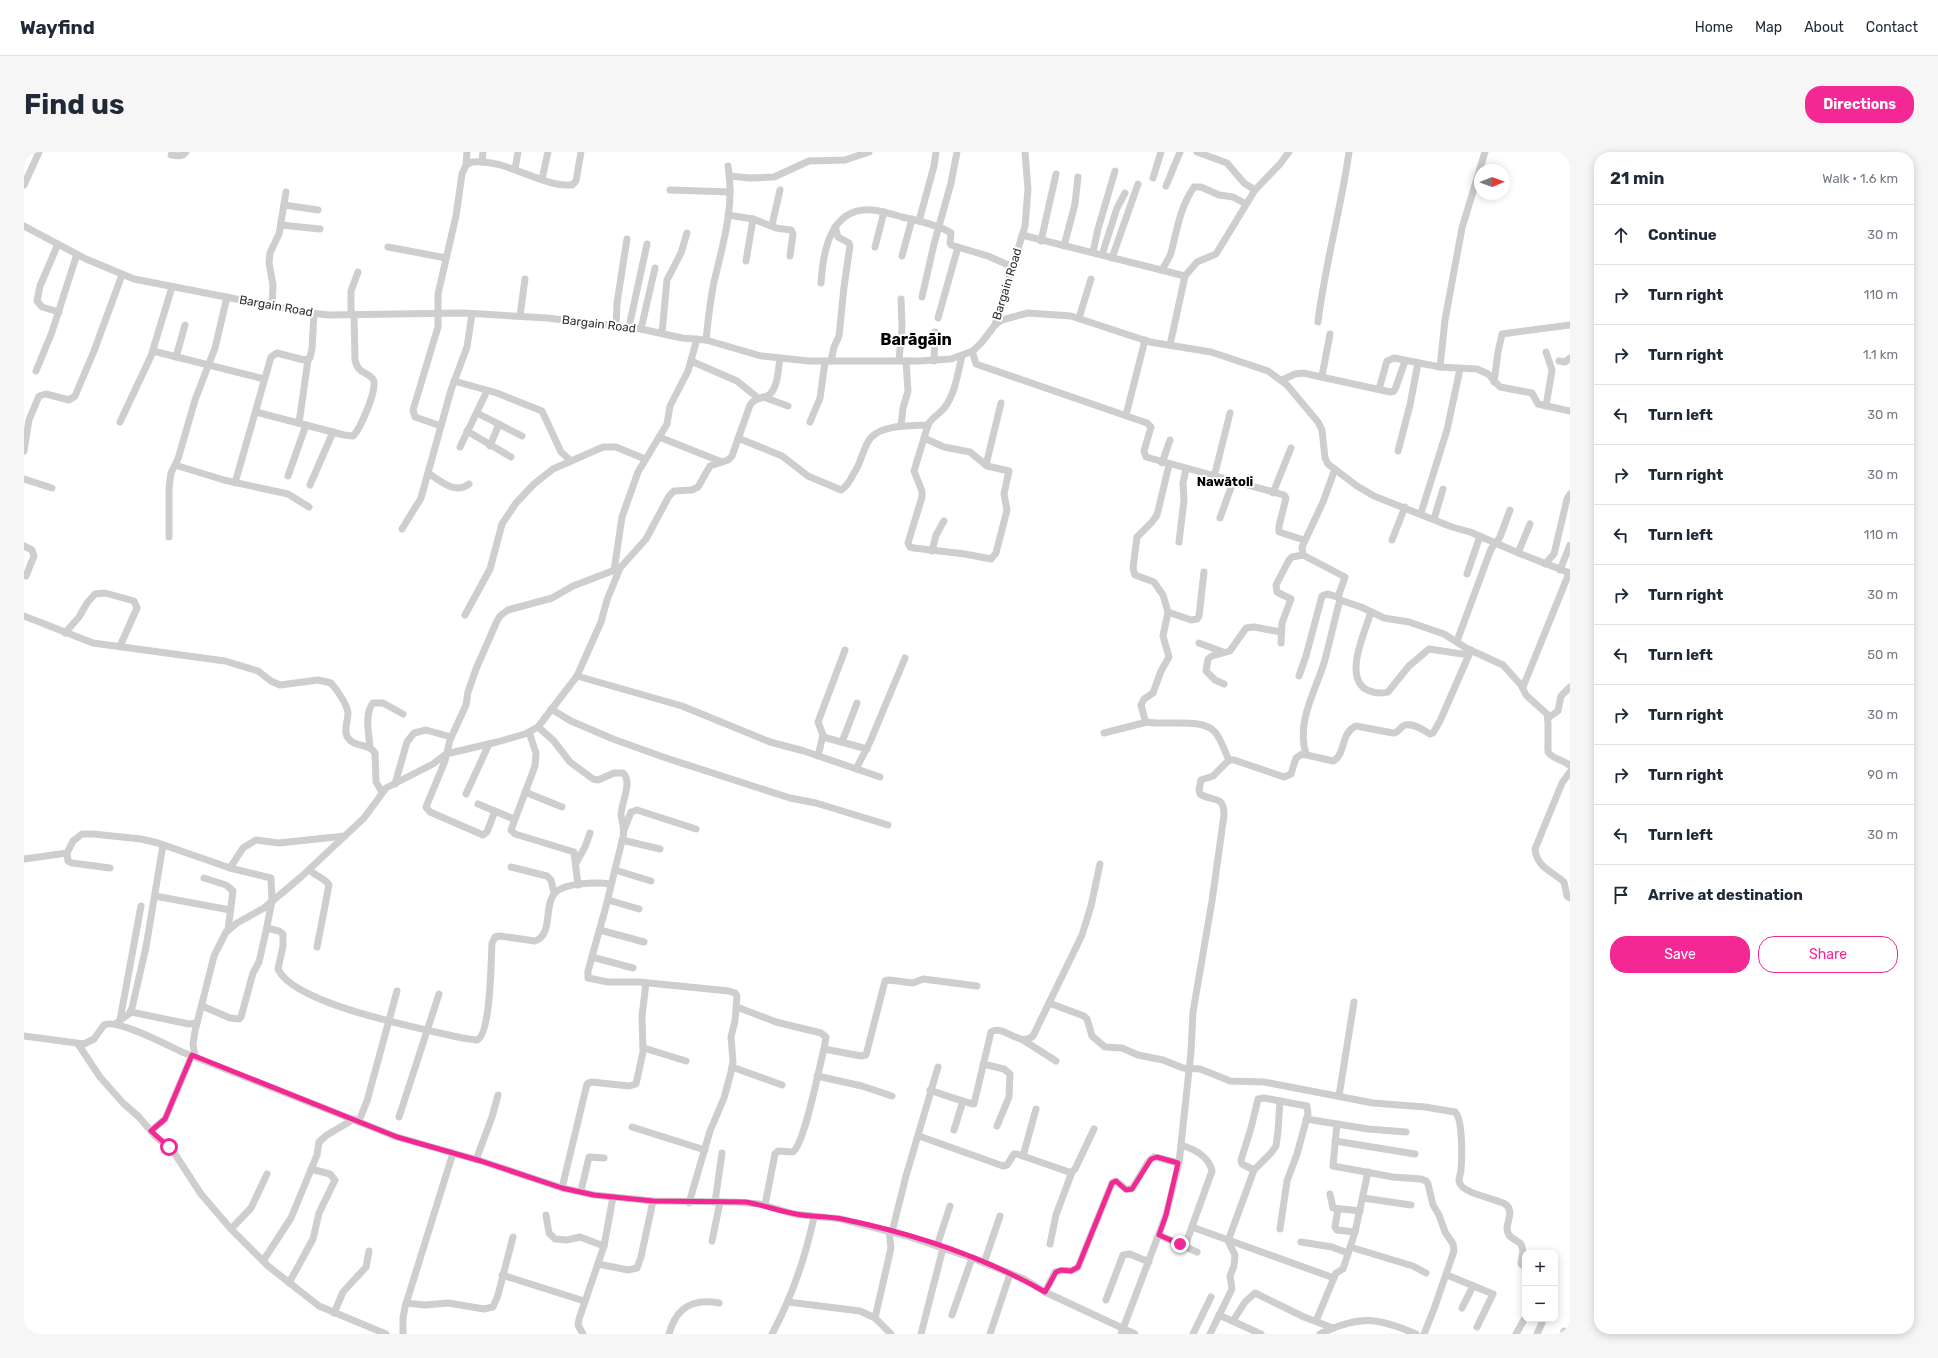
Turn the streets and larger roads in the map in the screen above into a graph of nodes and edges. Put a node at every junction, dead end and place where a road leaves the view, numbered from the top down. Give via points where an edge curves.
1 (39, 152) edge
2 (186, 152) edge
3 (467, 152) edge
4 (483, 152) edge
5 (518, 152) edge
6 (548, 152) edge
7 (581, 152) edge
8 (869, 152) edge
9 (936, 152) edge
10 (957, 152) edge
11 (1025, 152) edge
12 (1161, 152) edge
13 (1180, 152) edge
14 (1197, 152) edge
15 (1350, 152) edge
16 (1486, 152) edge
17 (1287, 153) edge
18 (171, 155) dead end
19 (482, 162) junction
20 (466, 165) junction
21 (728, 166) dead end
22 (515, 169) junction
23 (1115, 171) dead end
24 (1056, 174) dead end
25 (730, 176) junction
26 (1078, 177) dead end
27 (1153, 178) dead end
28 (542, 179) junction
29 (1138, 184) dead end
30 (24, 185) edge
31 (1166, 186) dead end
32 (670, 190) dead end
33 (780, 190) dead end
34 (1255, 190) junction
35 (286, 192) dead end
36 (730, 192) junction
37 (1125, 193) dead end
38 (1246, 204) junction
39 (284, 205) junction
40 (318, 210) dead end
41 (884, 212) junction
42 (728, 215) junction
43 (753, 218) junction
44 (915, 220) junction
45 (281, 225) junction
46 (772, 225) junction
47 (24, 226) edge
48 (835, 227) junction
49 (939, 228) junction
50 (320, 229) dead end
51 (687, 233) dead end
52 (1022, 235) junction
53 (627, 239) dead end
54 (1041, 241) junction
55 (58, 244) junction
56 (647, 244) dead end
57 (1064, 246) junction
58 (388, 247) dead end
59 (875, 247) dead end
60 (958, 247) junction
61 (1093, 252) junction
62 (77, 254) junction
63 (1102, 255) junction
64 (790, 256) dead end
65 (902, 256) dead end
66 (446, 258) junction
67 (1112, 258) junction
68 (746, 261) dead end
69 (1013, 267) junction
70 (654, 268) dead end
71 (1162, 270) junction
72 (358, 272) dead end
73 (122, 275) junction
74 (1185, 276) junction
75 (525, 279) dead end
76 (1090, 279) dead end
77 (821, 283) dead end
78 (172, 287) junction
79 (922, 297) dead end
80 (227, 298) junction
81 (901, 299) dead end
82 (272, 307) junction
83 (59, 312) junction
84 (314, 313) junction
85 (438, 313) junction
86 (352, 314) junction
87 (472, 314) junction
88 (520, 316) junction
89 (938, 318) dead end
90 (1079, 318) junction
91 (1318, 322) dead end
92 (185, 325) dead end
93 (995, 325) junction
94 (1570, 325) edge
95 (616, 326) junction
96 (629, 327) junction
97 (641, 329) junction
98 (934, 332) dead end
99 (662, 333) junction
100 (1330, 334) dead end
101 (697, 339) junction
102 (706, 340) junction
103 (1145, 340) junction
104 (1170, 345) junction
105 (153, 351) junction
106 (972, 351) junction
107 (1546, 352) dead end
108 (962, 356) junction
109 (176, 357) junction
110 (1570, 358) edge
111 (780, 359) junction
112 (308, 360) junction
113 (902, 360) junction
114 (691, 361) junction
115 (934, 361) junction
116 (1405, 361) junction
117 (1559, 361) dead end
118 (828, 362) junction
119 (1418, 363) junction
120 (208, 366) junction
121 (1440, 367) junction
122 (1460, 369) junction
123 (36, 371) dead end
124 (1322, 376) junction
125 (264, 379) junction
126 (1282, 380) junction
127 (454, 381) junction
128 (1494, 382) junction
129 (1379, 389) junction
130 (487, 390) junction
131 (760, 397) junction
132 (1001, 403) dead end
133 (788, 406) dead end
134 (1546, 406) junction
135 (1570, 411) edge
136 (256, 412) junction
137 (477, 413) junction
138 (1230, 413) dead end
139 (1126, 415) junction
140 (120, 422) dead end
141 (810, 422) dead end
142 (302, 424) junction
143 (499, 424) junction
144 (928, 425) junction
145 (441, 426) junction
146 (900, 426) junction
147 (467, 431) junction
148 (333, 432) junction
149 (522, 436) dead end
150 (659, 437) junction
151 (738, 438) junction
152 (924, 438) junction
153 (1170, 440) dead end
154 (490, 446) junction
155 (460, 447) dead end
156 (1290, 448) dead end
157 (1398, 450) dead end
158 (24, 451) edge
159 (511, 457) dead end
160 (645, 459) junction
161 (571, 461) junction
162 (723, 462) junction
163 (1165, 464) junction
164 (175, 465) junction
165 (986, 465) junction
166 (1186, 469) junction
167 (1335, 469) junction
168 (428, 473) junction
169 (288, 476) dead end
170 (1214, 477) junction
171 (24, 479) edge
172 (1233, 482) junction
173 (235, 483) junction
174 (469, 484) dead end
175 (310, 485) dead end
176 (52, 488) dead end
177 (1443, 489) dead end
178 (1274, 493) junction
179 (1570, 494) edge
180 (309, 507) dead end
181 (1405, 507) junction
182 (1510, 510) dead end
183 (1421, 513) junction
184 (1220, 518) dead end
185 (1434, 519) junction
186 (944, 520) dead end
187 (1530, 524) dead end
188 (402, 529) dead end
189 (1480, 536) junction
190 (169, 537) dead end
191 (1304, 540) junction
192 (1392, 540) dead end
193 (1179, 542) dead end
194 (1495, 543) junction
195 (1570, 544) edge
196 (24, 546) edge
197 (932, 551) junction
198 (1518, 553) junction
199 (1303, 555) junction
200 (1546, 564) junction
201 (617, 569) junction
202 (1560, 570) junction
203 (1204, 572) dead end
204 (1570, 573) edge
205 (1467, 574) dead end
206 (26, 576) dead end
207 (1339, 599) junction
208 (1168, 612) junction
209 (1371, 612) junction
210 (465, 615) dead end
211 (24, 616) edge
212 (1281, 632) junction
213 (65, 633) junction
214 (1457, 641) junction
215 (1199, 643) dead end
216 (1281, 643) dead end
217 (120, 646) junction
218 (845, 650) dead end
219 (1226, 653) junction
220 (1470, 653) junction
221 (906, 658) dead end
222 (577, 676) junction
223 (1299, 676) dead end
224 (1224, 684) dead end
225 (1523, 687) junction
226 (1570, 688) edge
227 (857, 703) dead end
228 (551, 710) junction
229 (403, 714) dead end
230 (1548, 718) junction
231 (1148, 722) junction
232 (538, 727) junction
233 (529, 732) junction
234 (1104, 733) dead end
235 (451, 737) junction
236 (823, 737) junction
237 (842, 742) junction
238 (489, 744) junction
239 (370, 747) junction
240 (867, 749) junction
241 (446, 754) junction
242 (1306, 754) junction
243 (818, 756) junction
244 (1229, 760) junction
245 (1570, 766) edge
246 (856, 769) junction
247 (1570, 772) edge
248 (880, 777) dead end
249 (395, 784) junction
250 (382, 792) junction
251 (525, 792) junction
252 (466, 794) dead end
253 (478, 804) dead end
254 (562, 807) dead end
255 (496, 811) junction
256 (514, 819) junction
257 (888, 825) dead end
258 (696, 829) dead end
259 (624, 830) junction
260 (590, 833) dead end
261 (345, 836) junction
262 (622, 840) junction
263 (163, 845) junction
264 (660, 849) dead end
265 (67, 852) junction
266 (24, 859) edge
267 (576, 864) junction
268 (1100, 864) dead end
269 (511, 867) dead end
270 (110, 868) dead end
271 (230, 868) junction
272 (310, 870) junction
273 (615, 870) junction
274 (204, 878) dead end
275 (651, 881) dead end
276 (578, 884) junction
277 (611, 884) junction
278 (554, 893) junction
279 (155, 896) junction
280 (1570, 898) edge
281 (608, 900) junction
282 (272, 901) junction
283 (142, 906) dead end
284 (639, 909) dead end
285 (230, 910) junction
286 (267, 928) junction
287 (228, 930) junction
288 (600, 930) junction
289 (644, 942) dead end
290 (317, 947) dead end
291 (592, 957) junction
292 (633, 968) dead end
293 (646, 983) junction
294 (977, 986) dead end
295 (397, 991) dead end
296 (439, 994) dead end
297 (1354, 1002) dead end
298 (1049, 1003) junction
299 (202, 1006) junction
300 (737, 1007) junction
301 (131, 1012) junction
302 (389, 1020) junction
303 (118, 1022) junction
304 (197, 1023) junction
305 (427, 1029) junction
306 (24, 1036) edge
307 (1023, 1040) junction
308 (78, 1044) junction
309 (644, 1048) junction
310 (824, 1048) junction
311 (194, 1056) junction
312 (686, 1061) dead end
313 (1056, 1061) dead end
314 (983, 1064) junction
315 (732, 1067) junction
316 (938, 1067) dead end
317 (1190, 1068) junction
318 (817, 1076) junction
319 (782, 1085) dead end
320 (930, 1090) junction
321 (498, 1095) dead end
322 (892, 1096) dead end
323 (1339, 1096) junction
324 (963, 1101) junction
325 (1280, 1101) junction
326 (1036, 1109) dead end
327 (399, 1117) dead end
328 (1306, 1119) junction
329 (357, 1120) junction
330 (1337, 1124) junction
331 (996, 1126) dead end
332 (632, 1127) dead end
333 (1094, 1129) dead end
334 (954, 1130) dead end
335 (151, 1131) junction
336 (1406, 1132) dead end
337 (919, 1136) junction
338 (1335, 1141) junction
339 (1181, 1145) junction
340 (705, 1150) junction
341 (452, 1153) junction
342 (722, 1153) dead end
343 (1415, 1154) dead end
344 (1022, 1156) junction
345 (604, 1158) dead end
346 (476, 1160) junction
347 (1178, 1163) junction
348 (311, 1169) junction
349 (1254, 1170) junction
350 (1072, 1172) junction
351 (1368, 1172) junction
352 (267, 1174) dead end
353 (562, 1188) junction
354 (581, 1191) junction
355 (1330, 1194) dead end
356 (613, 1197) junction
357 (1363, 1198) junction
358 (653, 1201) junction
359 (718, 1202) junction
360 (689, 1203) junction
361 (1411, 1205) dead end
362 (765, 1206) junction
363 (950, 1206) dead end
364 (1338, 1209) junction
365 (1360, 1211) junction
366 (546, 1214) dead end
367 (1000, 1216) dead end
368 (814, 1217) junction
369 (1192, 1227) junction
370 (1280, 1228) dead end
371 (232, 1229) junction
372 (891, 1232) junction
373 (1355, 1232) junction
374 (1159, 1235) junction
375 (513, 1237) dead end
376 (1228, 1240) junction
377 (712, 1241) dead end
378 (1301, 1242) dead end
379 (1050, 1244) dead end
380 (604, 1246) junction
381 (1185, 1246) junction
382 (940, 1247) junction
383 (1349, 1250) junction
384 (1523, 1250) edge
385 (369, 1251) dead end
386 (1197, 1252) dead end
387 (972, 1258) junction
388 (263, 1261) junction
389 (1149, 1262) junction
390 (984, 1263) junction
391 (598, 1264) junction
392 (1426, 1273) dead end
393 (1010, 1274) junction
394 (502, 1275) junction
395 (1447, 1275) junction
396 (1334, 1278) junction
397 (289, 1283) junction
398 (1473, 1286) junction
399 (1045, 1292) junction
400 (1211, 1297) dead end
401 (1106, 1300) dead end
402 (584, 1301) junction
403 (788, 1302) junction
404 (406, 1303) junction
405 (719, 1303) dead end
406 (1462, 1308) dead end
407 (334, 1313) junction
408 (952, 1315) dead end
409 (1219, 1315) junction
410 (875, 1318) junction
411 (1233, 1321) junction
412 (1316, 1321) junction
413 (1523, 1322) edge
414 (1542, 1323) dead end
415 (1477, 1327) dead end
416 (1333, 1328) junction
417 (1122, 1331) edge
418 (386, 1334) edge
419 (403, 1334) edge
420 (583, 1334) edge
421 (669, 1334) edge
422 (772, 1334) edge
423 (891, 1334) edge
424 (921, 1334) edge
425 (990, 1334) edge
426 (1134, 1334) edge
427 (1193, 1334) edge
428 (1210, 1334) edge
429 (1261, 1334) edge
430 (1320, 1334) edge
431 (1416, 1334) edge
432 (1424, 1334) edge
433 (1516, 1334) edge
434 (1537, 1334) edge

1 - 30 street
2 - 18 street via 183,155
3 - 20 street
4 - 19 street
5 - 22 street
6 - 28 street
7 - 28 street via 576,181 572,185
8 - 25 street via 845,160 809,161 774,177
9 - 44 street via 934,166
10 - 49 street
11 - 52 street, Bargain Road via 1028,190
12 - 27 street
13 - 31 street
14 - 34 street via 1227,163 1244,183
15 - 91 street via 1325,272
16 - 121 street via 1462,228
17 - 34 street
19 - 20 street
19 - 22 street
20 - 66 street via 462,174
21 - 25 street
22 - 28 street
23 - 61 street
24 - 54 street
25 - 36 street
26 - 57 street via 1075,204
29 - 67 street
32 - 36 street
33 - 46 street
34 - 38 street
35 - 39 street
36 - 42 street
37 - 63 street via 1117,208
38 - 71 street via 1233,197 1194,187 1182,210 1171,252
38 - 74 street via 1216,254 1198,262
39 - 40 street
39 - 45 street
41 - 44 street
41 - 48 street via 872,210 856,213 846,217
41 - 59 street
42 - 43 street
42 - 102 street
43 - 46 street
43 - 68 street
44 - 49 street
44 - 65 street
45 - 50 street
45 - 82 street via 270,253
46 - 64 street via 792,231
47 - 55 street, Bargain Road
48 - 77 street via 829,237
48 - 118 street via 838,237 850,246 839,336
49 - 60 street via 950,233 950,243
49 - 79 street
51 - 99 street via 668,280
52 - 54 street
52 - 69 street, Bargain Road
53 - 95 street
54 - 57 street
55 - 62 street, Bargain Road
55 - 83 street via 40,286 37,301 42,307
56 - 96 street
57 - 61 street
58 - 66 street
60 - 69 street
60 - 89 street
61 - 63 street
62 - 73 street, Bargain Road
62 - 83 street
63 - 67 street
66 - 85 street via 438,294
67 - 71 street
69 - 93 street, Bargain Road
70 - 97 street
71 - 74 street
72 - 86 street via 351,291
73 - 78 street, Bargain Road
73 - 158 street via 75,396 69,400 46,394 39,396 29,420
74 - 104 street
75 - 88 street
76 - 90 street
78 - 80 street, Bargain Road
78 - 105 street
80 - 82 street, Bargain Road
80 - 120 street via 217,343
81 - 113 street
82 - 84 street, Bargain Road
83 - 123 street
84 - 86 street, Bargain Road
84 - 112 street via 312,354
85 - 86 street, Bargain Road
85 - 87 street, Bargain Road
85 - 145 street via 436,335 413,410 415,418
86 - 148 street via 356,367 373,380 375,389 353,436
87 - 88 street, Bargain Road
87 - 127 street via 467,347
88 - 95 street, Bargain Road
90 - 93 street via 1028,313 1002,320
90 - 103 street
92 - 109 street
93 - 106 street, Bargain Road
94 - 128 street via 1502,334
95 - 96 street, Bargain Road
96 - 97 street, Bargain Road
97 - 99 street, Bargain Road
98 - 115 street
99 - 101 street, Bargain Road
100 - 124 street
101 - 102 street, Bargain Road
101 - 114 street
102 - 111 street, Bargain Road via 749,354
103 - 104 street
103 - 139 street
104 - 126 street via 1194,348 1231,358 1268,371
105 - 109 street
105 - 140 street
106 - 108 street, Bargain Road
106 - 139 street via 976,364
107 - 134 street via 1552,370
108 - 115 street, Bargain Road
108 - 144 street via 950,398 942,411
109 - 120 street
110 - 117 street via 1566,362
111 - 118 street, Bargain Road
111 - 131 street via 774,389
112 - 125 street via 281,353 274,354
112 - 142 street
113 - 115 street, Bargain Road
113 - 118 street, Bargain Road
113 - 146 street via 908,391
114 - 131 street via 734,379
114 - 150 street via 670,406 667,424
116 - 119 street
116 - 129 street via 1394,391
116 - 129 street via 1394,358 1387,362
118 - 141 street via 820,398
119 - 121 street
119 - 157 street
120 - 125 street
120 - 164 street
121 - 122 street
122 - 128 street via 1483,371
122 - 183 street via 1447,430
124 - 126 street via 1304,373
124 - 129 street
125 - 136 street
126 - 167 street via 1318,422 1322,430 1325,458
127 - 130 street
127 - 145 street
128 - 134 street via 1508,389 1532,393 1536,403
130 - 137 street
130 - 161 street via 542,411 561,452
131 - 133 street
131 - 151 street via 750,405
132 - 165 street
134 - 135 street
136 - 142 street
136 - 173 street
137 - 143 street
137 - 147 street
138 - 170 street
139 - 163 street via 1150,425 1144,455
142 - 148 street
142 - 169 street
143 - 149 street
143 - 154 street
144 - 146 street
144 - 152 street
145 - 168 street
146 - 151 street via 873,435 868,441 861,462 841,490 808,476 782,456
147 - 154 street
147 - 155 street
148 - 175 street
150 - 160 street
150 - 162 street
151 - 162 street via 732,456
152 - 165 street via 944,447 970,452
152 - 197 street via 914,471 922,497 908,543 910,547
153 - 163 street
154 - 159 street
156 - 178 street
160 - 161 street via 603,446
160 - 201 street via 622,517
161 - 210 street via 553,468 534,484 507,516 498,535 490,569
162 - 201 street via 710,466 698,487 674,491 669,496 646,539
163 - 166 street
163 - 208 street via 1156,515 1137,537 1133,568 1135,575 1154,582 1159,587
164 - 173 street
164 - 190 street via 169,488
165 - 197 street via 1009,471 1004,494 1007,510 994,557 991,559
166 - 170 street
166 - 193 street
167 - 181 street via 1364,491
167 - 191 street via 1323,502
168 - 174 street via 455,489 463,489
168 - 188 street via 420,498
170 - 172 street
171 - 176 street
172 - 178 street
172 - 184 street
173 - 180 street via 288,494
177 - 185 street
178 - 191 street via 1286,496 1279,532
179 - 200 street via 1554,554
181 - 183 street
181 - 192 street
182 - 194 street
183 - 185 street
185 - 189 street
186 - 197 street via 936,535
187 - 198 street
189 - 194 street
189 - 205 street
191 - 199 street via 1301,550
194 - 198 street
194 - 214 street
195 - 202 street
196 - 206 street via 32,550 34,556
198 - 200 street
199 - 207 street via 1345,577
199 - 212 street via 1289,560 1276,584 1277,592 1291,599
200 - 202 street
201 - 222 street via 601,622
201 - 235 street via 573,586 552,598 508,610 500,616 476,669 466,705
202 - 204 street
203 - 208 street via 1197,619 1191,620
204 - 225 street via 1554,606
207 - 209 street
207 - 223 street via 1325,594 1322,596
207 - 242 street via 1324,664 1307,710 1303,738
208 - 231 street via 1163,636 1169,657 1152,693 1142,702
209 - 214 street via 1384,618 1428,628
209 - 220 street via 1355,669 1359,683 1367,690 1388,692 1409,666 1429,649
211 - 213 street
212 - 216 street
212 - 219 street via 1246,628 1233,648
213 - 217 street via 92,643
213 - 217 street via 95,594 105,593 137,604
214 - 220 street
215 - 219 street
217 - 239 street via 221,660 258,671 280,685 318,680 331,683 347,708 348,738 355,744
218 - 236 street via 818,722
219 - 224 street via 1212,656 1206,666 1210,676
220 - 225 street via 1504,665
220 - 242 street via 1433,733 1430,734 1412,724 1404,726 1396,733 1356,726 1348,732 1336,760 1329,761
221 - 240 street
222 - 228 street
222 - 243 street via 682,706 770,742
225 - 230 street via 1526,695 1544,709
226 - 230 street via 1561,696 1558,711
227 - 237 street
228 - 232 street
228 - 257 street via 613,739 666,758 790,798 816,803
229 - 239 street via 383,703 373,703 368,714
230 - 245 street via 1548,752
231 - 234 street
231 - 244 street via 1185,723 1210,728 1218,737
232 - 233 street
232 - 259 street via 553,740 570,762 593,779 604,779 618,772 625,775 626,786 621,814
233 - 238 street
233 - 251 street via 536,766
235 - 241 street
235 - 249 street via 426,730 414,733 407,742
236 - 237 street
236 - 243 street
237 - 240 street
238 - 241 street
238 - 252 street
239 - 250 street via 375,753 377,786
240 - 246 street
241 - 249 street via 433,764
241 - 255 street via 442,770 426,804 427,810 483,835 487,832
242 - 244 street via 1299,755 1288,777
243 - 246 street
244 - 317 street via 1213,776 1201,780 1200,783 1200,794 1220,801 1224,815 1194,1004
246 - 248 street
247 - 280 street via 1562,783 1535,848 1538,860 1546,870 1564,882 1567,896
249 - 250 street
250 - 261 street via 368,813
251 - 254 street
251 - 256 street
253 - 255 street
255 - 256 street
256 - 267 street via 511,830 515,834 571,850 576,856
258 - 259 street via 637,810 631,812
259 - 262 street
260 - 267 street
261 - 271 street via 279,843 256,840 243,848
261 - 272 street
262 - 264 street
262 - 273 street
263 - 265 street via 141,839 82,834 73,841
263 - 271 street
263 - 279 street
265 - 266 street
265 - 270 street via 68,861 72,863
267 - 276 street
268 - 298 street via 1082,935
269 - 278 street via 547,876 551,880
271 - 282 street via 271,878
272 - 282 street
272 - 290 street via 325,880 329,886
273 - 275 street
273 - 277 street
274 - 285 street via 226,885 232,890
276 - 277 street
276 - 278 street
277 - 281 street
278 - 305 street via 545,930 539,940 500,936 492,943 489,1002 480,1038 462,1038
279 - 285 street
279 - 301 street
281 - 284 street
281 - 288 street
282 - 286 street
282 - 287 street via 256,914
283 - 303 street
285 - 287 street
286 - 299 street via 241,1017 230,1018
286 - 302 street via 283,934 278,969 290,982 334,1005
287 - 299 street via 214,956
288 - 289 street
288 - 291 street
291 - 292 street
291 - 293 street via 588,976 590,980
293 - 300 street via 729,991 737,996
293 - 309 street via 642,1028
294 - 310 street via 923,979 909,983 887,980 883,984 866,1055
295 - 302 street
296 - 305 street
297 - 323 street
298 - 307 street via 1033,1036
298 - 317 street via 1084,1016 1092,1036 1105,1047 1122,1048 1138,1056
299 - 304 street
300 - 310 street via 776,1022 821,1033 826,1037
300 - 315 street via 731,1037
301 - 303 street
301 - 304 street via 189,1024
302 - 305 street
302 - 329 street via 367,1101
303 - 308 street via 107,1023 94,1039
303 - 311 street
304 - 311 street via 193,1044
305 - 327 street
306 - 308 street
307 - 313 street
307 - 314 street via 999,1030 991,1032
308 - 335 street via 100,1077
309 - 312 street
309 - 353 street via 638,1080 634,1086 591,1082 587,1084
310 - 318 street
311 - 329 street
311 - 335 street via 165,1119
314 - 324 street via 976,1101 972,1104
314 - 331 street via 1004,1069 1010,1074 1009,1097
315 - 319 street
315 - 340 street
316 - 320 street
317 - 323 street via 1230,1081 1264,1082
317 - 339 street
318 - 322 street
318 - 362 street via 809,1112 797,1147 793,1152 778,1151 776,1154
320 - 324 street
320 - 337 street
321 - 346 street
323 - 384 street via 1373,1103 1425,1106 1458,1114 1462,1154 1459,1182 1471,1192 1503,1203 1508,1208 1510,1212 1507,1233 1522,1244
324 - 334 street
325 - 328 street via 1307,1106
325 - 349 street via 1276,1146
325 - 349 street via 1260,1098 1256,1101 1253,1122 1241,1160 1242,1164
326 - 344 street
328 - 330 street
328 - 370 street via 1287,1181
329 - 341 street via 397,1137
329 - 348 street via 320,1142
330 - 336 street
330 - 338 street
332 - 340 street
333 - 350 street
335 - 371 street via 173,1151 201,1194
337 - 344 street via 1004,1166 1014,1154
337 - 372 street
338 - 343 street
338 - 351 street via 1333,1166
339 - 347 street
339 - 369 street via 1200,1155 1208,1162 1212,1171
340 - 360 street
341 - 346 street
341 - 404 street
342 - 359 street
344 - 350 street
345 - 354 street via 589,1157
346 - 353 street
347 - 374 street
347 - 399 street via 1154,1157 1148,1162 1132,1189 1126,1190 1116,1181 1112,1183 1078,1267 1071,1271 1056,1272
348 - 388 street via 291,1218
348 - 397 street via 330,1174 335,1180 319,1213 313,1239
349 - 376 street
350 - 379 street via 1056,1215
351 - 357 street
351 - 395 street via 1426,1181 1433,1205 1453,1244 1454,1251
352 - 371 street via 251,1208
353 - 354 street
354 - 356 street
355 - 364 street via 1331,1207
356 - 358 street
356 - 380 street
357 - 361 street
357 - 365 street
358 - 360 street
358 - 391 street via 641,1257 636,1268 628,1270
359 - 360 street
359 - 362 street via 746,1202
359 - 377 street
362 - 368 street
363 - 382 street
364 - 365 street
364 - 373 street via 1335,1227 1337,1230
365 - 373 street
366 - 380 street via 549,1233 555,1239 580,1237
367 - 390 street
368 - 372 street via 841,1219
368 - 403 street via 802,1268
369 - 376 street
369 - 381 street
371 - 388 street
372 - 382 street
372 - 410 street via 891,1248
373 - 383 street
374 - 381 street
374 - 389 street
375 - 394 street
376 - 396 street
376 - 409 street via 1235,1255 1230,1276 1232,1289
378 - 383 street
380 - 391 street
381 - 386 street
382 - 387 street
382 - 424 street
383 - 392 street via 1413,1266
383 - 396 street via 1343,1268
385 - 407 street via 366,1267 338,1299
387 - 390 street
387 - 408 street
388 - 397 street
389 - 401 street via 1130,1254 1123,1255
389 - 417 street
390 - 393 street
391 - 402 street
393 - 399 street via 1028,1281
393 - 425 street
394 - 402 street
394 - 404 street via 496,1301 489,1309 448,1304 425,1306
395 - 398 street
395 - 432 street
396 - 412 street
397 - 407 street via 315,1304
398 - 406 street
398 - 415 street via 1493,1294
399 - 417 street
400 - 427 street
402 - 420 street via 578,1325
403 - 410 street via 860,1311
403 - 422 street
404 - 419 street
405 - 421 street via 697,1301 688,1306 677,1315
407 - 418 street
409 - 411 street
409 - 428 street
410 - 423 street
411 - 412 street via 1245,1302 1255,1293
411 - 429 street
412 - 416 street
413 - 433 street
414 - 434 street
416 - 430 street
416 - 431 street via 1355,1320 1366,1320 1379,1321
417 - 426 street

